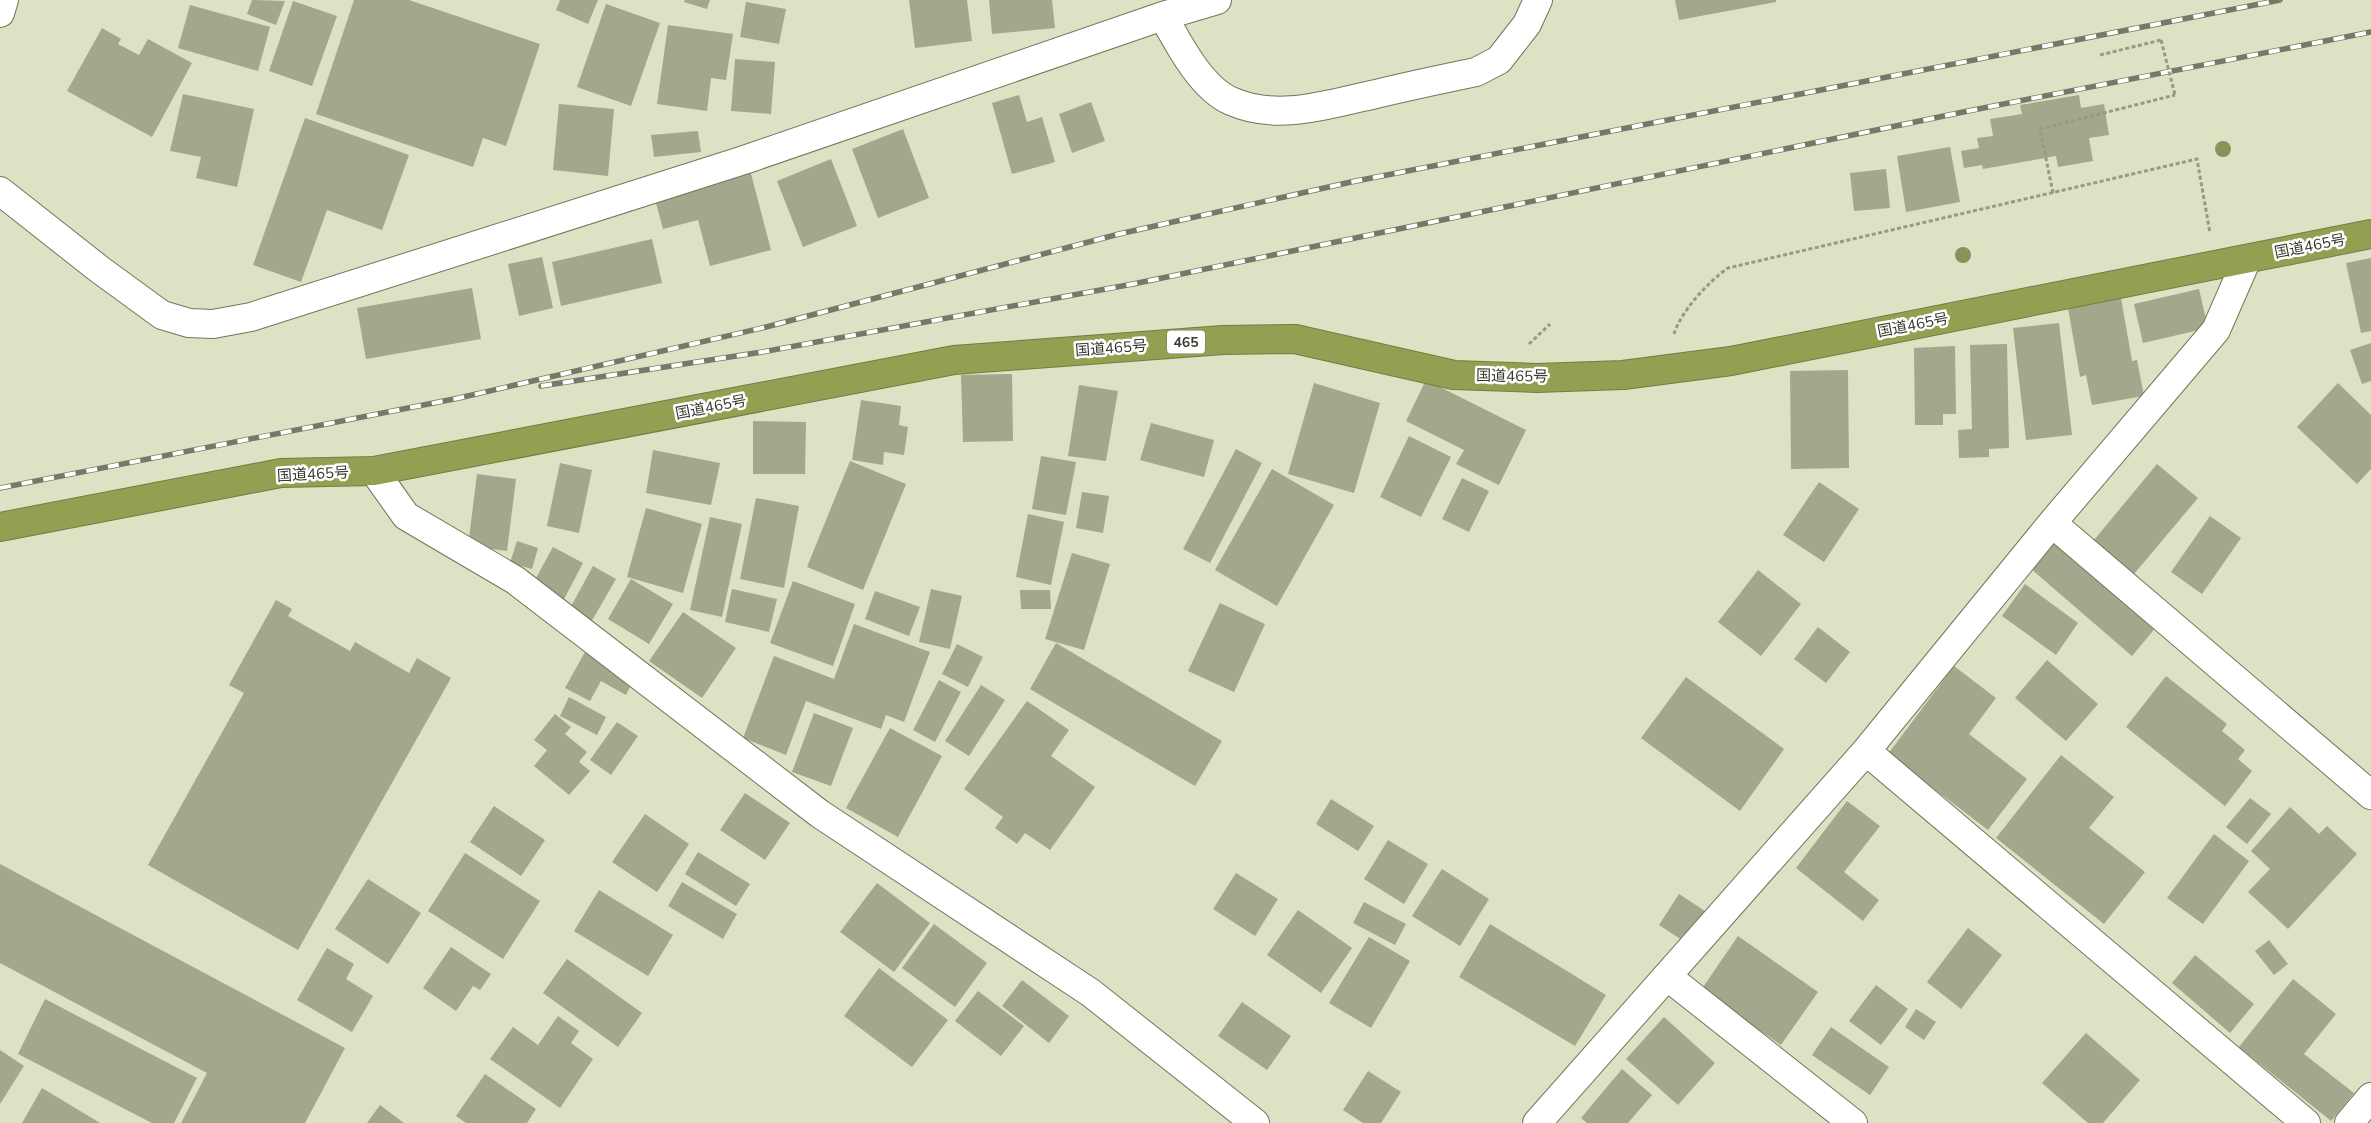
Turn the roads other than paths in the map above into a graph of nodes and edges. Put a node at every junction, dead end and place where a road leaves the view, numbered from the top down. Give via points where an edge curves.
1 (4, 0) edge
2 (1217, 0) edge
3 (1538, 0) edge
4 (0, 13) edge
5 (1163, 16) junction
6 (0, 190) edge
7 (2371, 234) edge
8 (2247, 258) junction
9 (374, 471) junction
10 (2052, 523) junction
11 (0, 527) edge
12 (1866, 751) junction
13 (2371, 795) edge
14 (1668, 977) junction
15 (2371, 1097) edge
16 (1255, 1123) edge
17 (1537, 1123) edge
18 (1853, 1123) edge
19 (2306, 1123) edge
20 (2349, 1123) edge

1 - 4 street
2 - 5 street
3 - 5 street via 1527,24 1499,60 1476,72 1302,110 1270,111 1230,101 1208,83 1187,58
5 - 6 street via 744,160 251,317 213,324 189,323 162,315
7 - 8 highway, 国道465号 / 465
8 - 9 highway, 国道465号 / 465 via 1731,362 1623,375 1537,378 1454,375 1294,340 1222,340 954,360
8 - 10 street via 2216,330
9 - 11 highway, 国道465号 / 465 via 281,473
9 - 16 street via 406,516 515,580 820,814 1091,993
10 - 12 street
10 - 13 street
12 - 14 street
12 - 19 street
14 - 17 street
14 - 18 street
15 - 20 street

